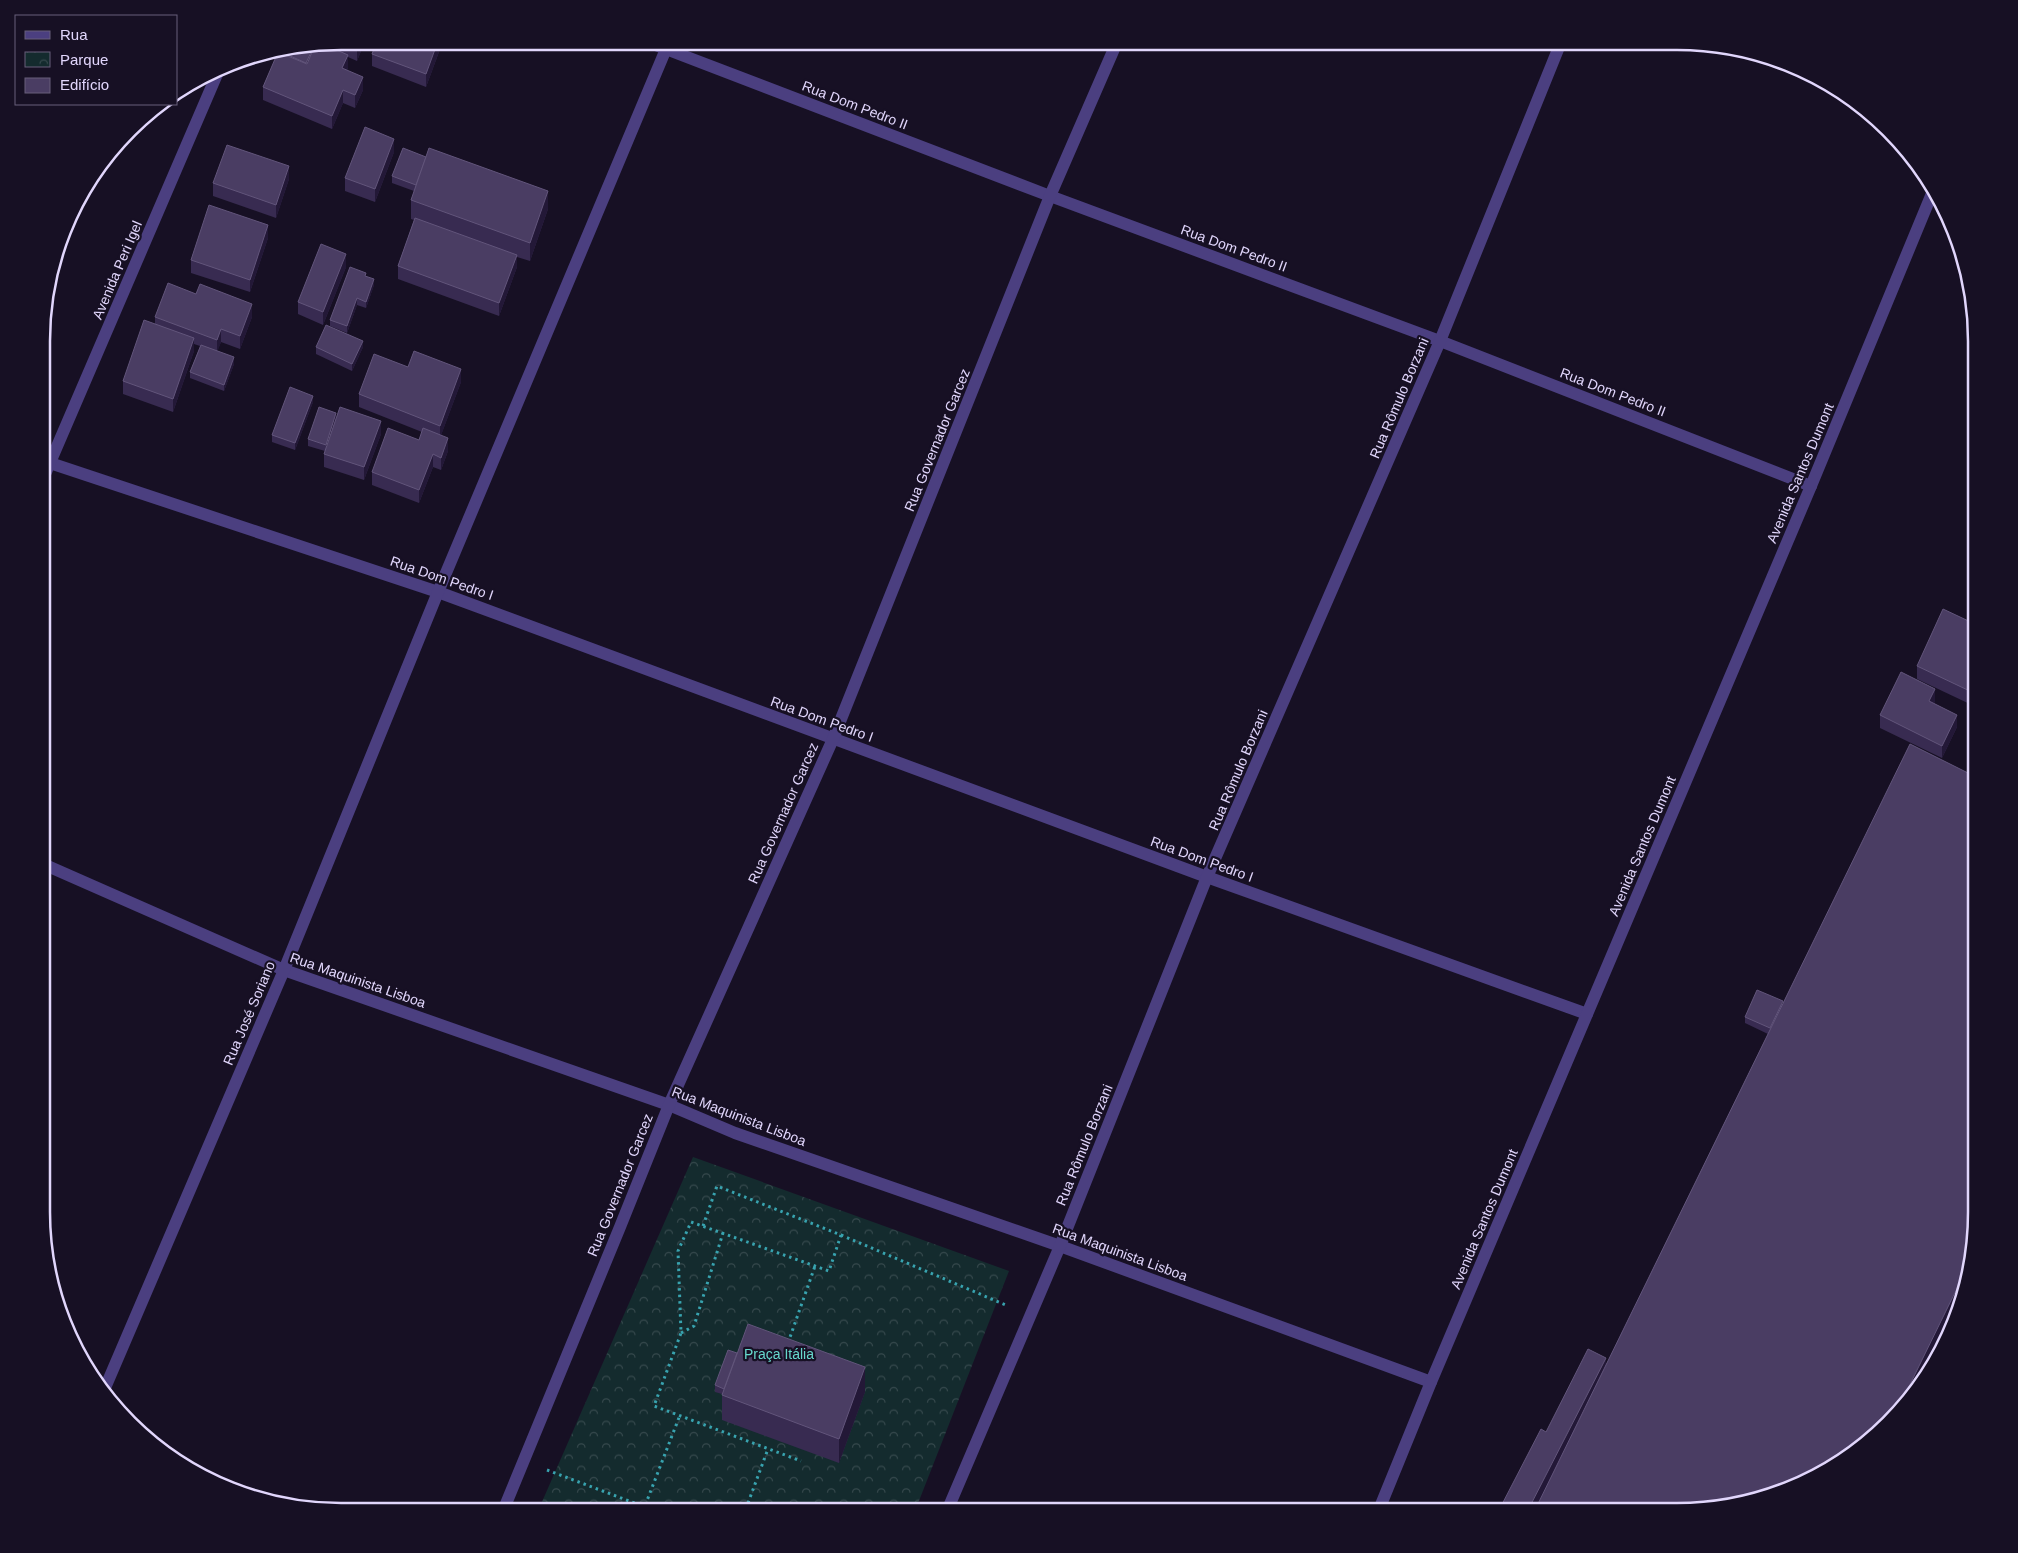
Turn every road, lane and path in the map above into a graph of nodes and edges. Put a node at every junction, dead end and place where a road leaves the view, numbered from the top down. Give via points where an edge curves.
1 (666, 50) edge
2 (669, 50) edge
3 (1114, 50) edge
4 (1558, 50) edge
5 (215, 79) edge
6 (1050, 196) junction
7 (1930, 197) edge
8 (1440, 341) junction
9 (50, 455) edge
10 (50, 463) edge
11 (1811, 486) junction
12 (438, 592) junction
13 (833, 739) junction
14 (50, 867) edge
15 (1208, 877) junction
16 (284, 970) junction
17 (1587, 1014) junction
18 (669, 1105) junction
19 (703, 1226) junction
20 (723, 1233) junction
21 (840, 1235) junction
22 (1060, 1246) junction
23 (815, 1266) junction
24 (1030, 1315) junction
25 (681, 1333) junction
26 (787, 1344) edge
27 (1431, 1382) junction
28 (107, 1384) edge
29 (680, 1415) junction
30 (768, 1449) junction
31 (523, 1460) junction
32 (801, 1461) dead end
33 (505, 1503) edge
34 (629, 1503) edge
35 (646, 1503) edge
36 (748, 1503) dead end
37 (950, 1503) edge
38 (1382, 1503) edge

1 - 12 street, Rua José Soriano
2 - 6 street, Rua Dom Pedro II
3 - 6 street, Rua Governador Garcez
4 - 8 street, Rua Rômulo Borzani
5 - 9 street, Avenida Peri Igel
6 - 8 street, Rua Dom Pedro II
6 - 13 street, Rua Governador Garcez
7 - 11 street, Avenida Santos Dumont
8 - 11 street, Rua Dom Pedro II
8 - 15 street, Rua Rômulo Borzani
10 - 12 street, Rua Dom Pedro I
11 - 17 street, Avenida Santos Dumont
12 - 13 street, Rua Dom Pedro I
12 - 16 street, Rua José Soriano
13 - 15 street, Rua Dom Pedro I
13 - 18 street, Rua Governador Garcez
14 - 16 street, Rua Maquinista Lisboa
15 - 17 street, Rua Dom Pedro I
15 - 22 street, Rua Rômulo Borzani
16 - 18 street, Rua Maquinista Lisboa
16 - 28 street, Rua José Soriano
17 - 27 street, Avenida Santos Dumont
18 - 22 street, Rua Maquinista Lisboa via 735,1133
18 - 31 street, Rua Governador Garcez
19 - 20 path
19 - 21 path via 717,1186
19 - 25 path via 691,1222 678,1251
20 - 23 path
20 - 25 path via 694,1326
21 - 23 path via 829,1271
21 - 24 path
22 - 24 street, Rua Rômulo Borzani
22 - 27 street, Rua Maquinista Lisboa
23 - 26 path
24 - 37 street, Rua Rômulo Borzani
25 - 29 path via 654,1406
27 - 38 street, Avenida Santos Dumont
29 - 30 path
29 - 35 path
30 - 32 path
30 - 36 path
31 - 33 street, Rua Governador Garcez
31 - 34 path

